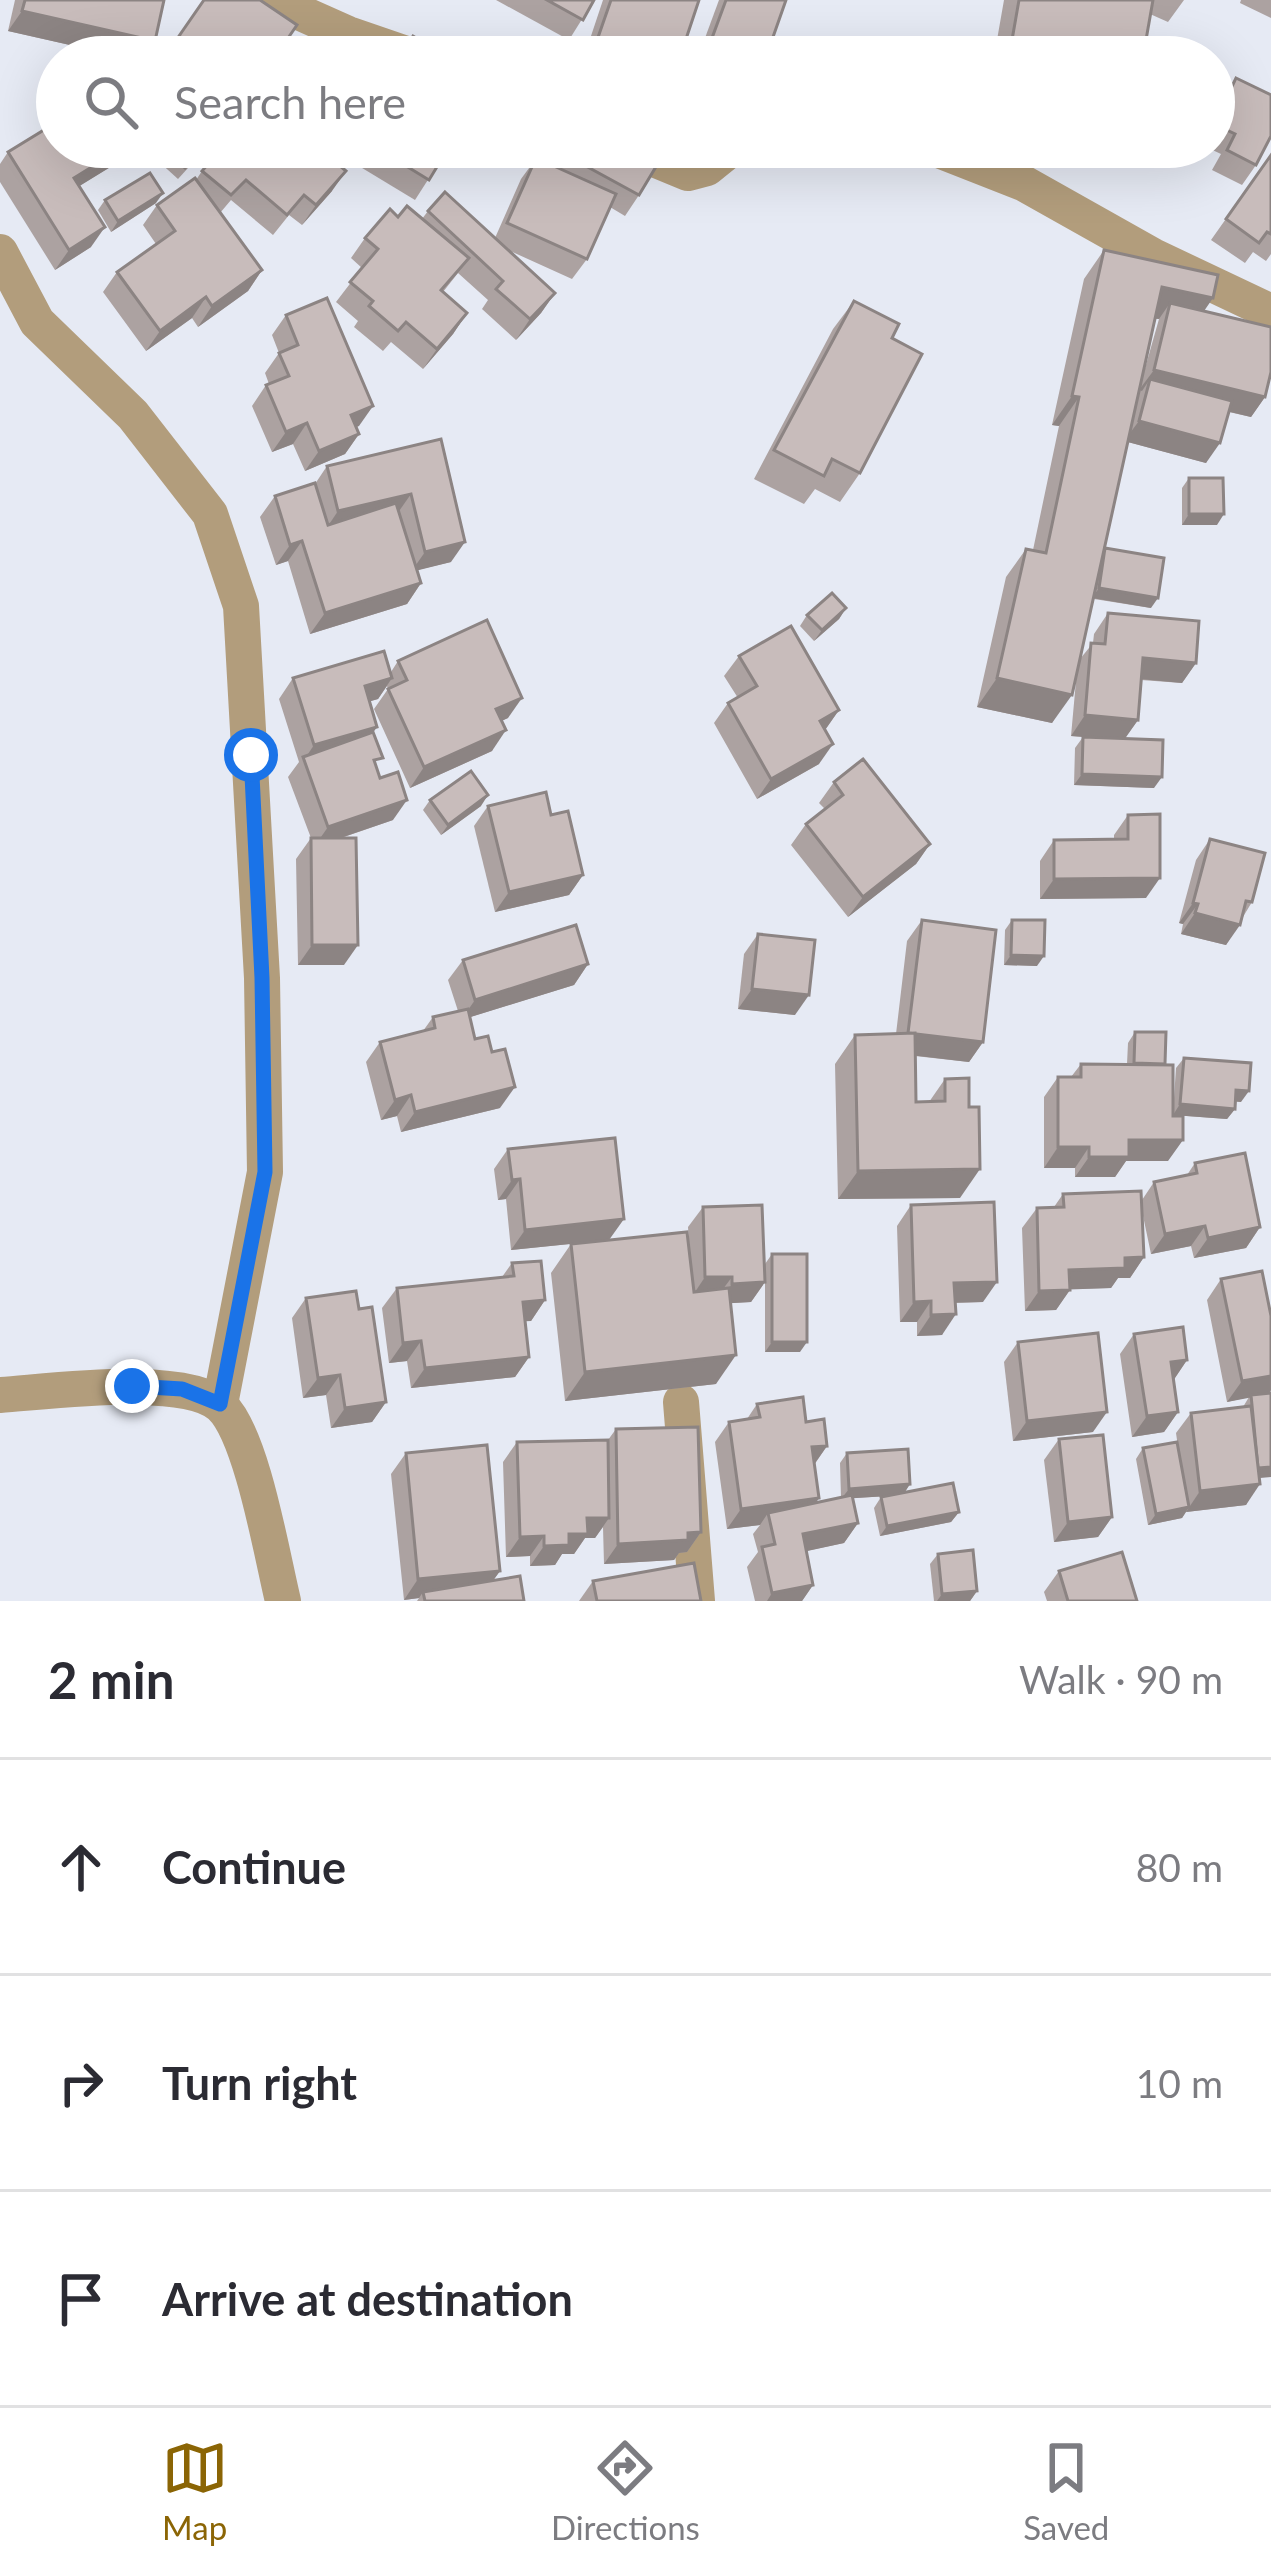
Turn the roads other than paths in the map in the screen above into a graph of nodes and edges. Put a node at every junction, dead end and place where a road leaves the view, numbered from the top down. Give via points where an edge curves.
1 (272, 0) edge
2 (354, 36) edge
3 (678, 168) edge
4 (707, 168) edge
5 (984, 168) edge
6 (0, 252) edge
7 (1271, 312) edge
8 (0, 1395) edge
9 (680, 1402) dead end
10 (220, 1404) junction
11 (283, 1601) edge
12 (697, 1601) edge

1 - 2 street
3 - 4 street
5 - 7 street
6 - 10 street via 37,322 133,416 210,514 241,606 265,1172
8 - 10 street via 132,1386 182,1389
9 - 12 street
10 - 11 street via 244,1441

